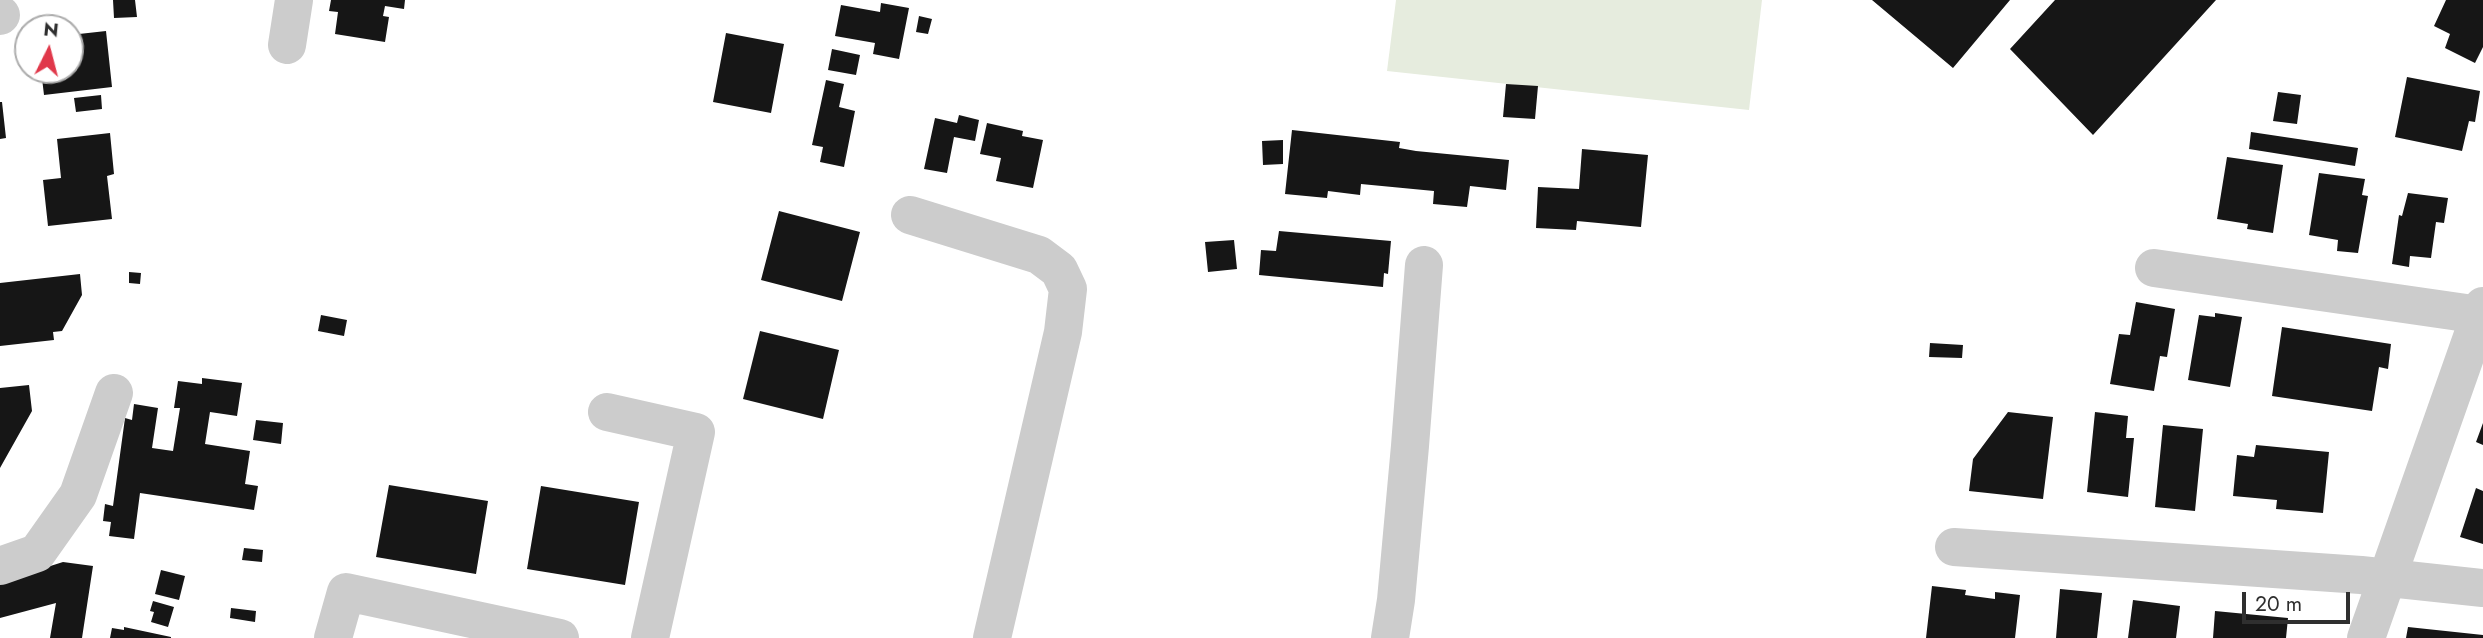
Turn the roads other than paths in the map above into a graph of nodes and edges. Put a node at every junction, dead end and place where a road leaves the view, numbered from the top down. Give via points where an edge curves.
1 (294, 0) edge
2 (288, 45) dead end
3 (910, 215) dead end
4 (1424, 265) dead end
5 (2154, 268) dead end
6 (2481, 310) edge
7 (114, 393) dead end
8 (607, 412) dead end
9 (1954, 547) dead end
10 (0, 566) edge
11 (2387, 578) junction
12 (2483, 588) edge
13 (334, 638) edge
14 (560, 638) edge
15 (650, 638) edge
16 (992, 638) edge
17 (1390, 638) edge
18 (2366, 638) edge

1 - 2 street
3 - 16 street via 1039,255 1059,270 1068,289 1052,382
4 - 17 street
5 - 6 street
6 - 11 street
7 - 10 street via 78,495 37,552
8 - 15 street via 696,432
9 - 11 street
11 - 12 street
11 - 18 street
13 - 14 street via 346,592

